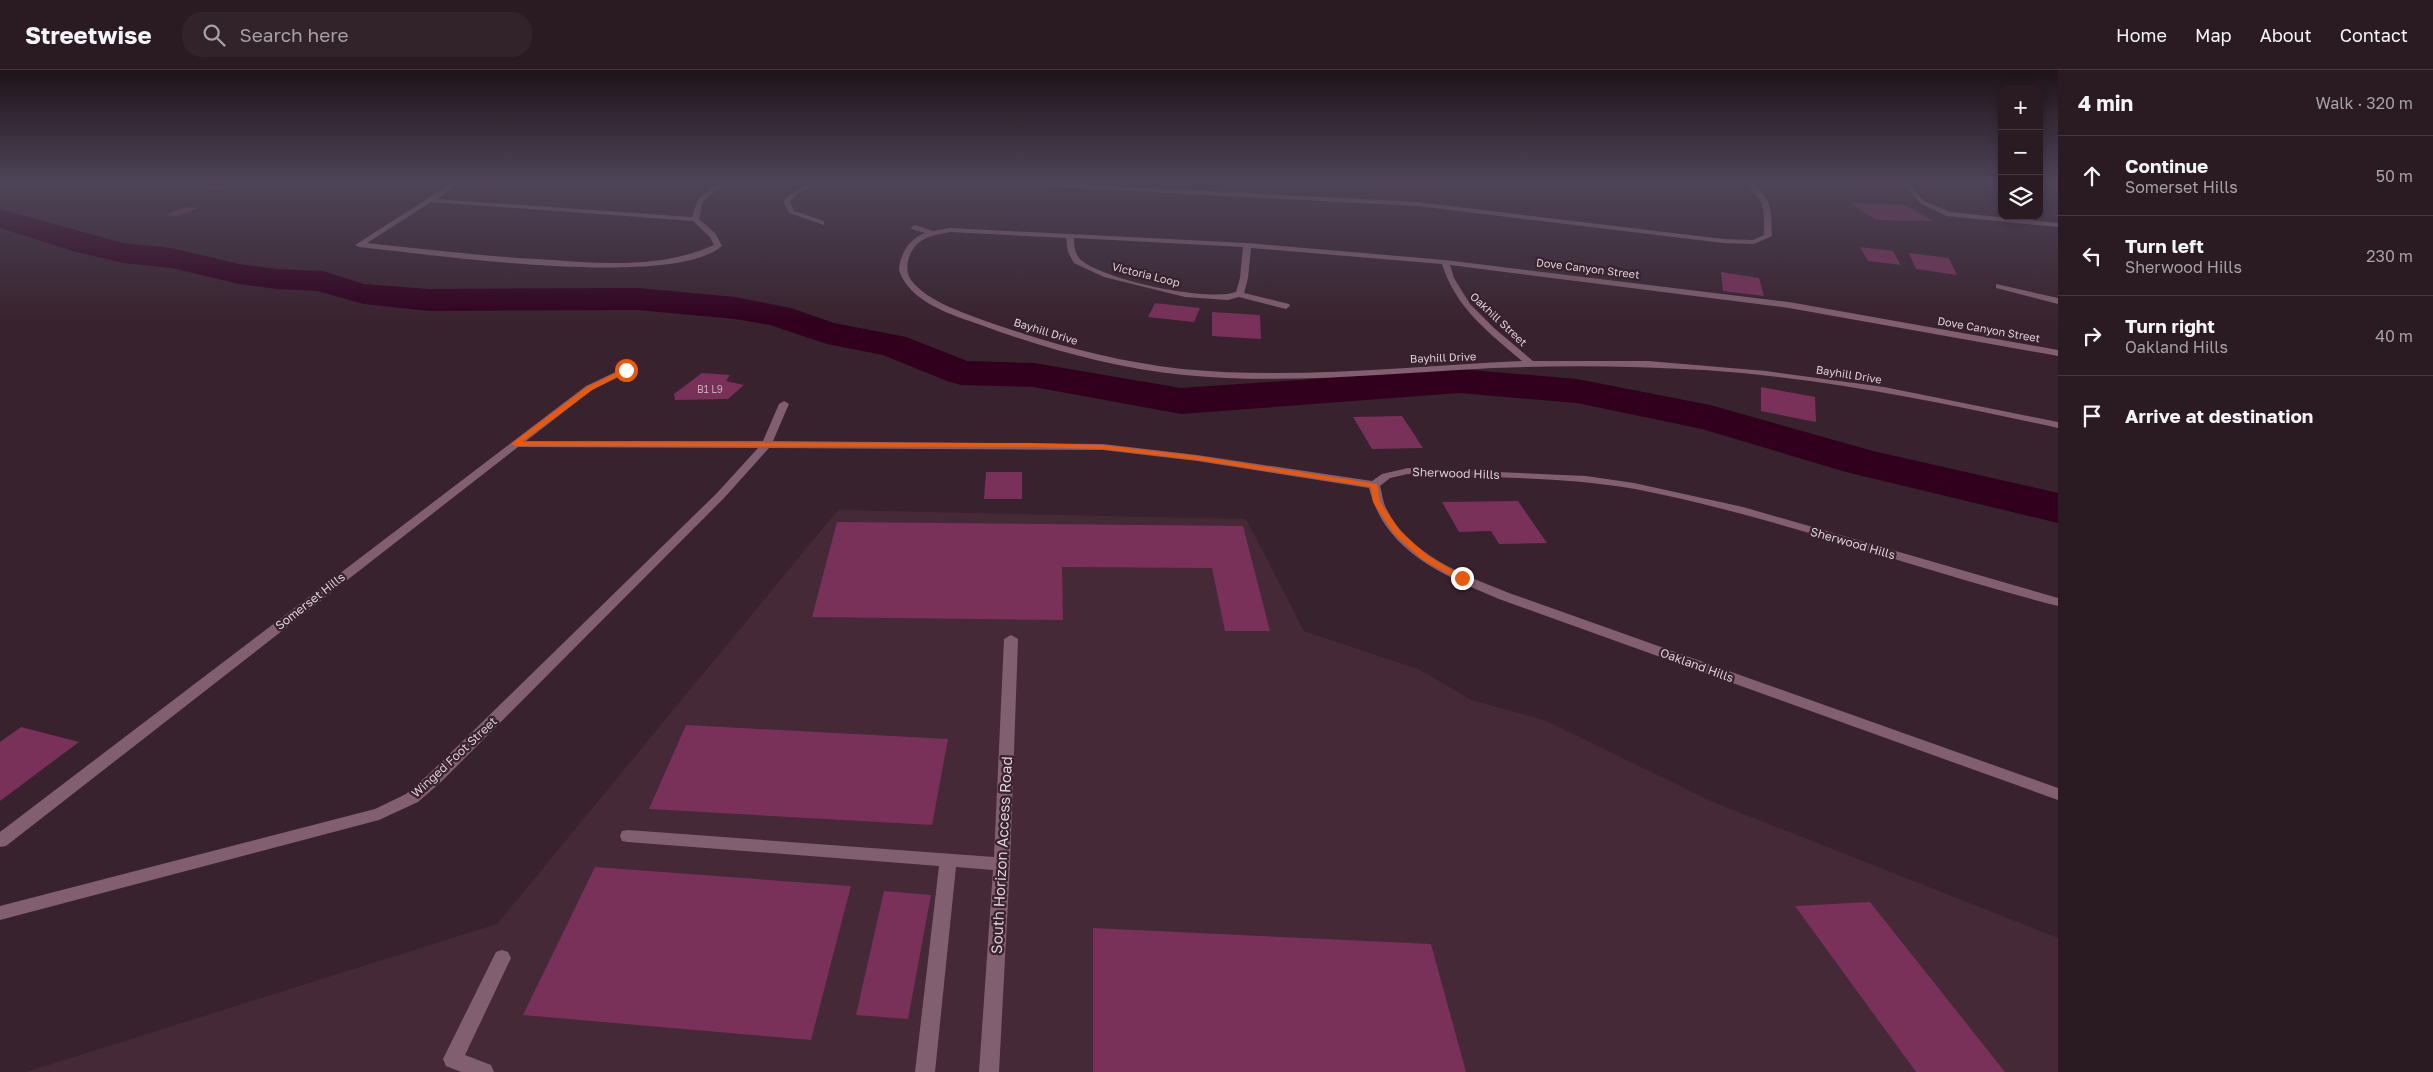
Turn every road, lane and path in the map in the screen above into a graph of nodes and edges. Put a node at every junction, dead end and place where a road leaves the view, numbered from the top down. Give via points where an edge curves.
1 (382, 230) edge
2 (706, 230) edge
3 (922, 230) edge
4 (1630, 230) edge
5 (1768, 230) edge
6 (932, 233) junction
7 (1070, 236) junction
8 (1247, 245) junction
9 (1445, 262) junction
10 (1999, 286) dead end
11 (1239, 294) junction
12 (2058, 301) edge
13 (1286, 306) dead end
14 (2058, 353) edge
15 (1530, 363) junction
16 (626, 370) dead end
17 (784, 404) dead end
18 (2058, 425) edge
19 (515, 444) junction
20 (767, 444) junction
21 (1374, 485) junction
22 (2058, 602) edge
23 (1011, 639) dead end
24 (2058, 794) edge
25 (628, 836) dead end
26 (0, 841) edge
27 (948, 861) junction
28 (1002, 864) junction
29 (0, 913) edge
30 (502, 958) dead end
31 (484, 1072) edge
32 (926, 1072) edge
33 (989, 1072) edge

1 - 2 street via 359,245 524,262 642,266 701,256 718,246
3 - 6 street
4 - 5 street via 1754,242 1768,236
6 - 7 street, Dove Canyon Street via 977,230
6 - 15 street, Bayhill Drive via 917,238 909,246 902,267 912,287 967,317 1034,340 1123,363 1211,374 1255,374
7 - 8 street, Dove Canyon Street
7 - 11 street, Victoria Loop via 1077,261 1104,275 1198,297
8 - 9 street, Dove Canyon Street
8 - 11 street
9 - 14 street, Dove Canyon Street via 1789,305
9 - 15 street, Oakhill Street via 1451,283 1469,309
10 - 12 street
11 - 13 street, Victoria Loop
15 - 18 street, Bayhill Drive via 1696,366 1771,374 1999,411
16 - 19 street, Somerset Hills via 589,388
17 - 20 street, Winged Foot Street
19 - 20 street
19 - 26 street, Somerset Hills
20 - 21 street via 1102,447
20 - 29 street, Winged Foot Street via 721,495 412,798 379,814
21 - 22 street, Sherwood Hills via 1386,476 1408,471 1576,479 1634,486 1739,509
21 - 24 street, Oakland Hills via 1376,502 1397,533 1425,558 1462,578 1504,596
23 - 28 street, South Horizon Access Road
25 - 27 street
27 - 28 street
27 - 32 street
28 - 33 street, South Horizon Access Road
30 - 31 street via 453,1059

